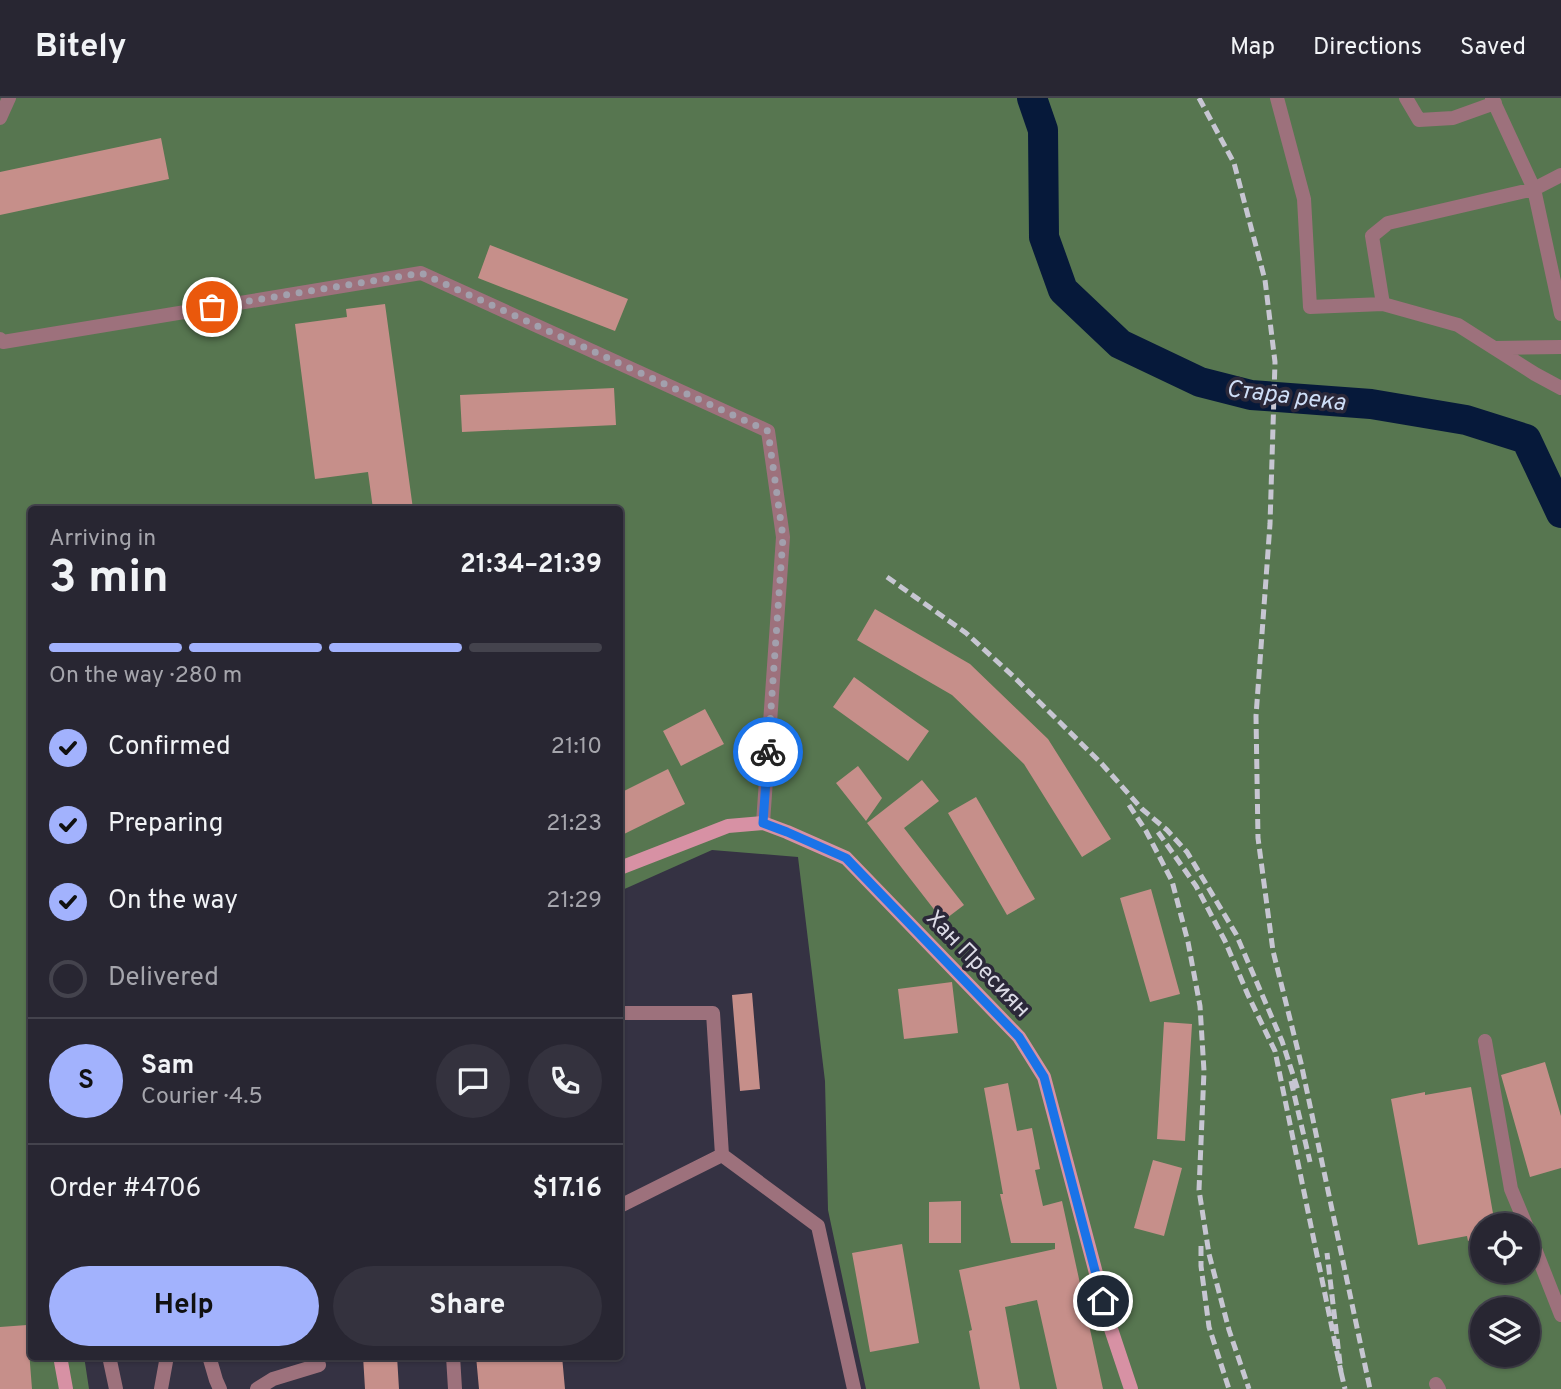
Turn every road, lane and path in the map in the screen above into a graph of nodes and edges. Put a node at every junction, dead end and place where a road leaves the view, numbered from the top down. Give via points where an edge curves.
1 (9, 98) edge
2 (1277, 98) edge
3 (1406, 98) edge
4 (1493, 100) edge
5 (0, 118) edge
6 (1561, 175) edge
7 (1534, 189) junction
8 (1382, 304) junction
9 (1561, 314) edge
10 (0, 339) edge
11 (1494, 348) junction
12 (1561, 348) edge
13 (1561, 388) edge
14 (763, 823) junction
15 (623, 868) edge
16 (623, 1013) edge
17 (1485, 1041) dead end
18 (722, 1155) junction
19 (623, 1204) edge
20 (1520, 1213) edge
21 (1540, 1262) edge
22 (1561, 1315) edge
23 (61, 1360) edge
24 (110, 1360) edge
25 (166, 1360) edge
26 (210, 1360) edge
27 (453, 1360) edge
28 (319, 1365) dead end
29 (66, 1389) edge
30 (116, 1389) edge
31 (161, 1389) edge
32 (220, 1389) edge
33 (257, 1389) edge
34 (455, 1389) edge
35 (854, 1389) edge
36 (1132, 1389) edge

1 - 5 street
2 - 8 street via 1304,199 1310,307
3 - 4 street via 1419,120 1453,118
4 - 7 street
6 - 7 street
7 - 8 street via 1388,223 1372,236
7 - 9 street
8 - 11 street via 1458,325
10 - 14 street via 421,273 768,431 783,537
11 - 12 street
11 - 13 street
14 - 15 street, Хан Пресиян via 728,825
14 - 36 street, Хан Пресиян via 846,858 1019,1037 1044,1077 1110,1326
16 - 18 street via 713,1013
17 - 20 street via 1511,1189
18 - 19 street
18 - 35 street via 818,1226
21 - 22 street
23 - 29 street
24 - 30 street
25 - 31 street
26 - 32 street
27 - 34 street
28 - 33 street via 273,1379

